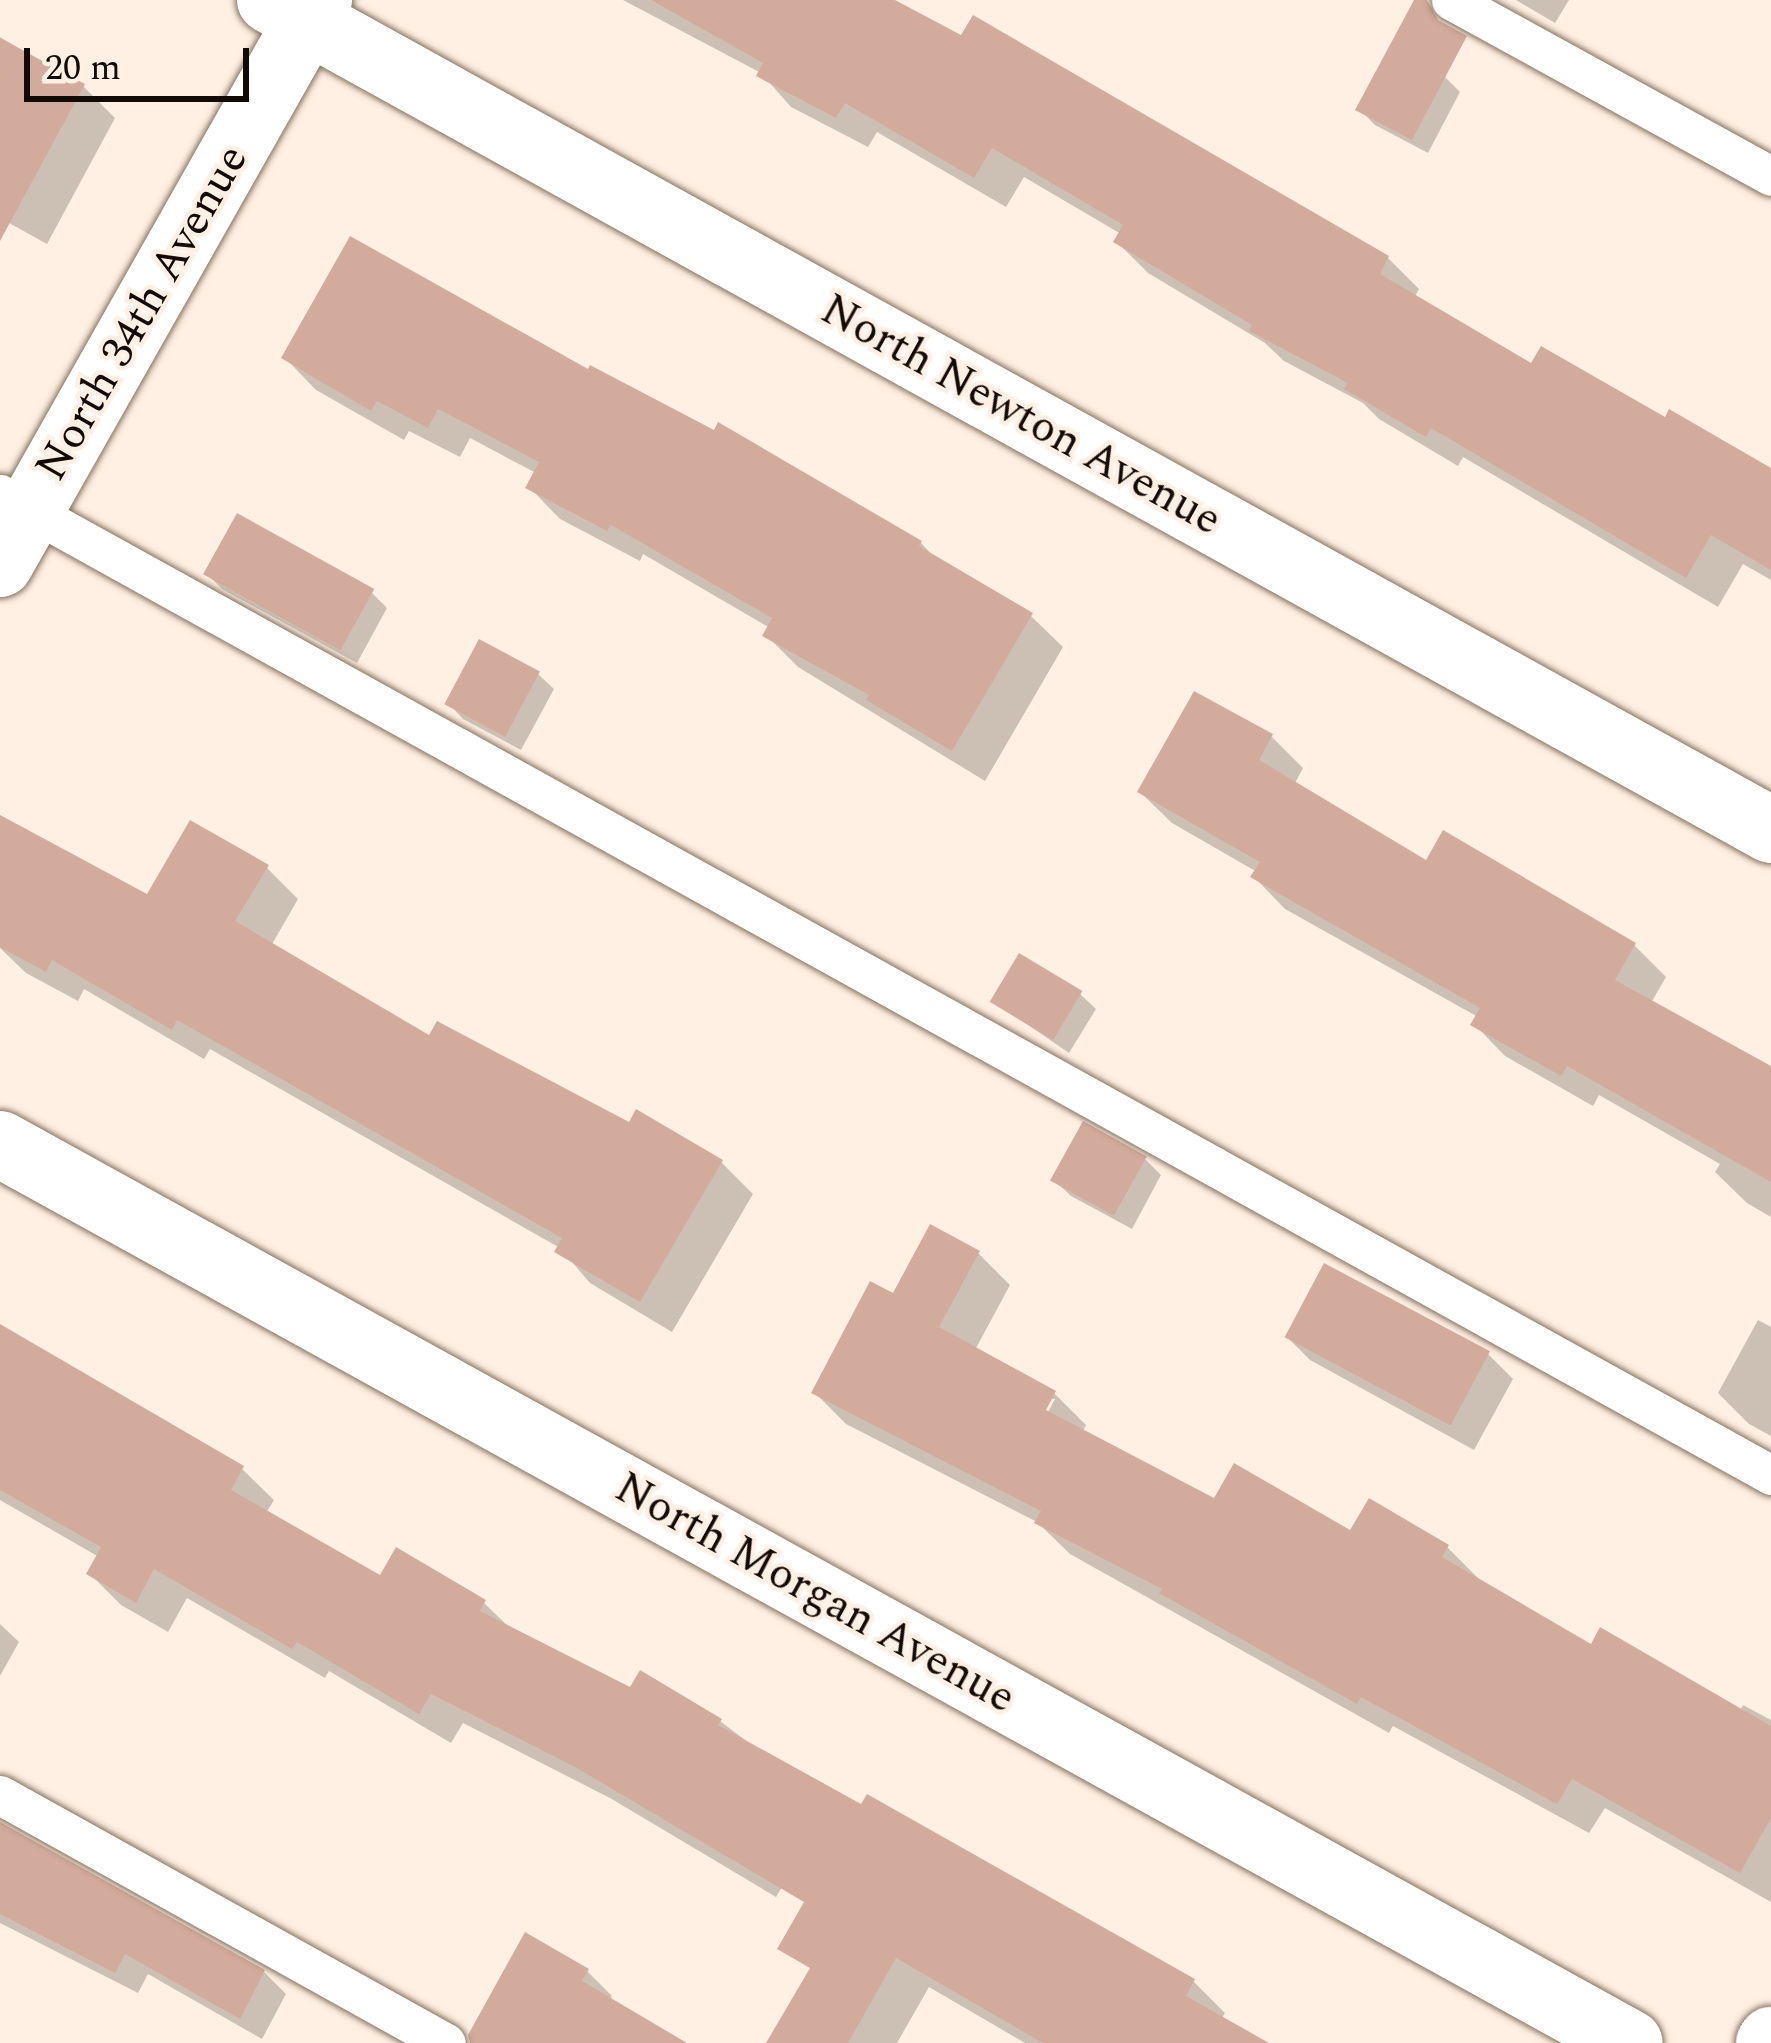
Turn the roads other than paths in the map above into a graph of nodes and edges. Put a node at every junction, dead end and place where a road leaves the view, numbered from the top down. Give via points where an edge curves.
1 (1450, 0) edge
2 (299, 7) edge
3 (1771, 176) edge
4 (10, 522) edge
5 (1771, 830) edge
6 (0, 1144) edge
7 (1771, 1475) edge
8 (0, 1795) edge
9 (446, 2043) edge
10 (1630, 2043) edge

1 - 3 lane
2 - 4 street, North 34th Avenue
2 - 5 street, North Newton Avenue
4 - 7 lane
6 - 10 street, North Morgan Avenue
8 - 9 lane

